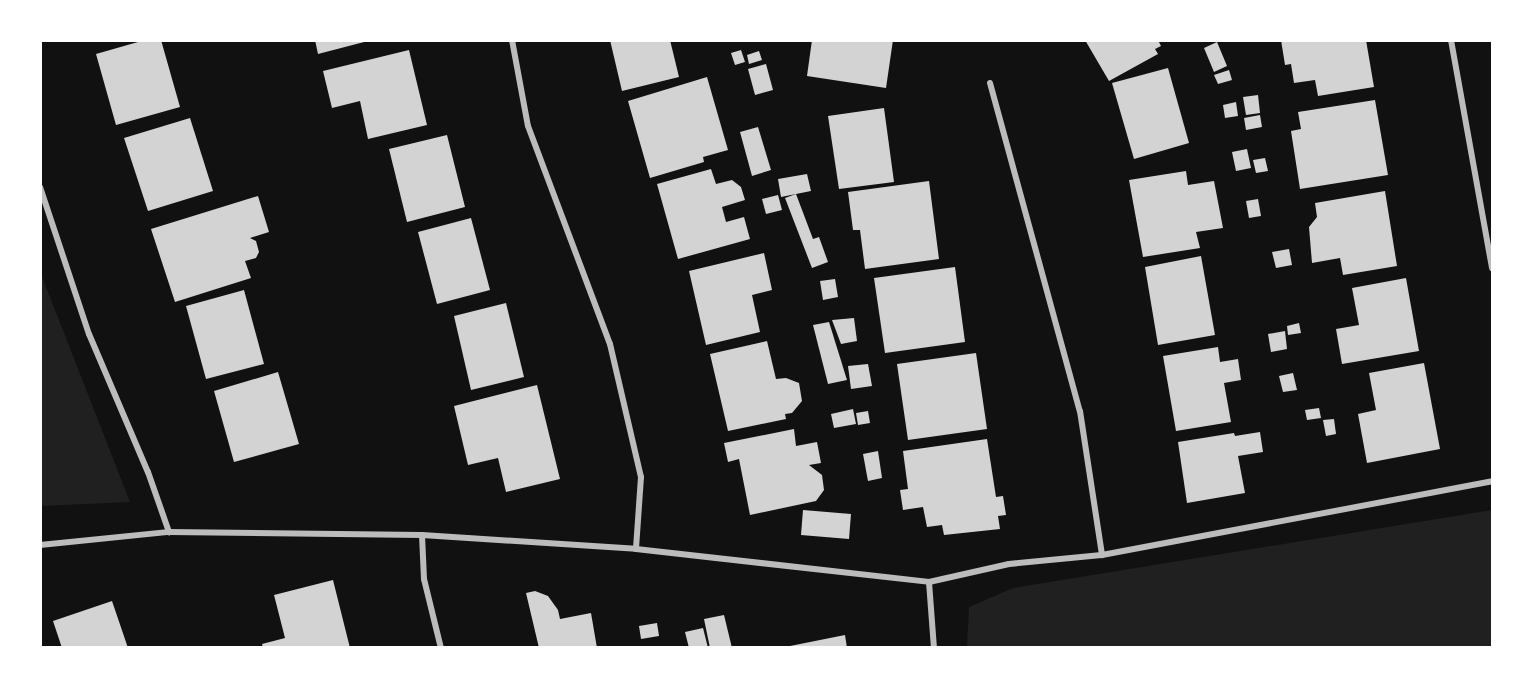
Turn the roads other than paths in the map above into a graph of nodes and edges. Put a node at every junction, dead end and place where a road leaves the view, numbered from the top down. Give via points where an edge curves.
1 (512, 40) edge
2 (1451, 40) edge
3 (990, 83) dead end
4 (40, 187) edge
5 (1492, 267) edge
6 (1492, 481) edge
7 (169, 532) junction
8 (422, 535) junction
9 (40, 546) edge
10 (636, 549) junction
11 (1102, 555) junction
12 (928, 582) junction
13 (441, 648) edge
14 (934, 648) edge

1 - 10 street via 528,126 610,344 641,477
2 - 5 street
3 - 11 street via 1080,411
4 - 7 street via 89,334 148,472
6 - 11 street
7 - 8 street
7 - 9 street
8 - 10 street
8 - 13 street via 424,579
10 - 12 street
11 - 12 street via 1009,564
12 - 14 street

